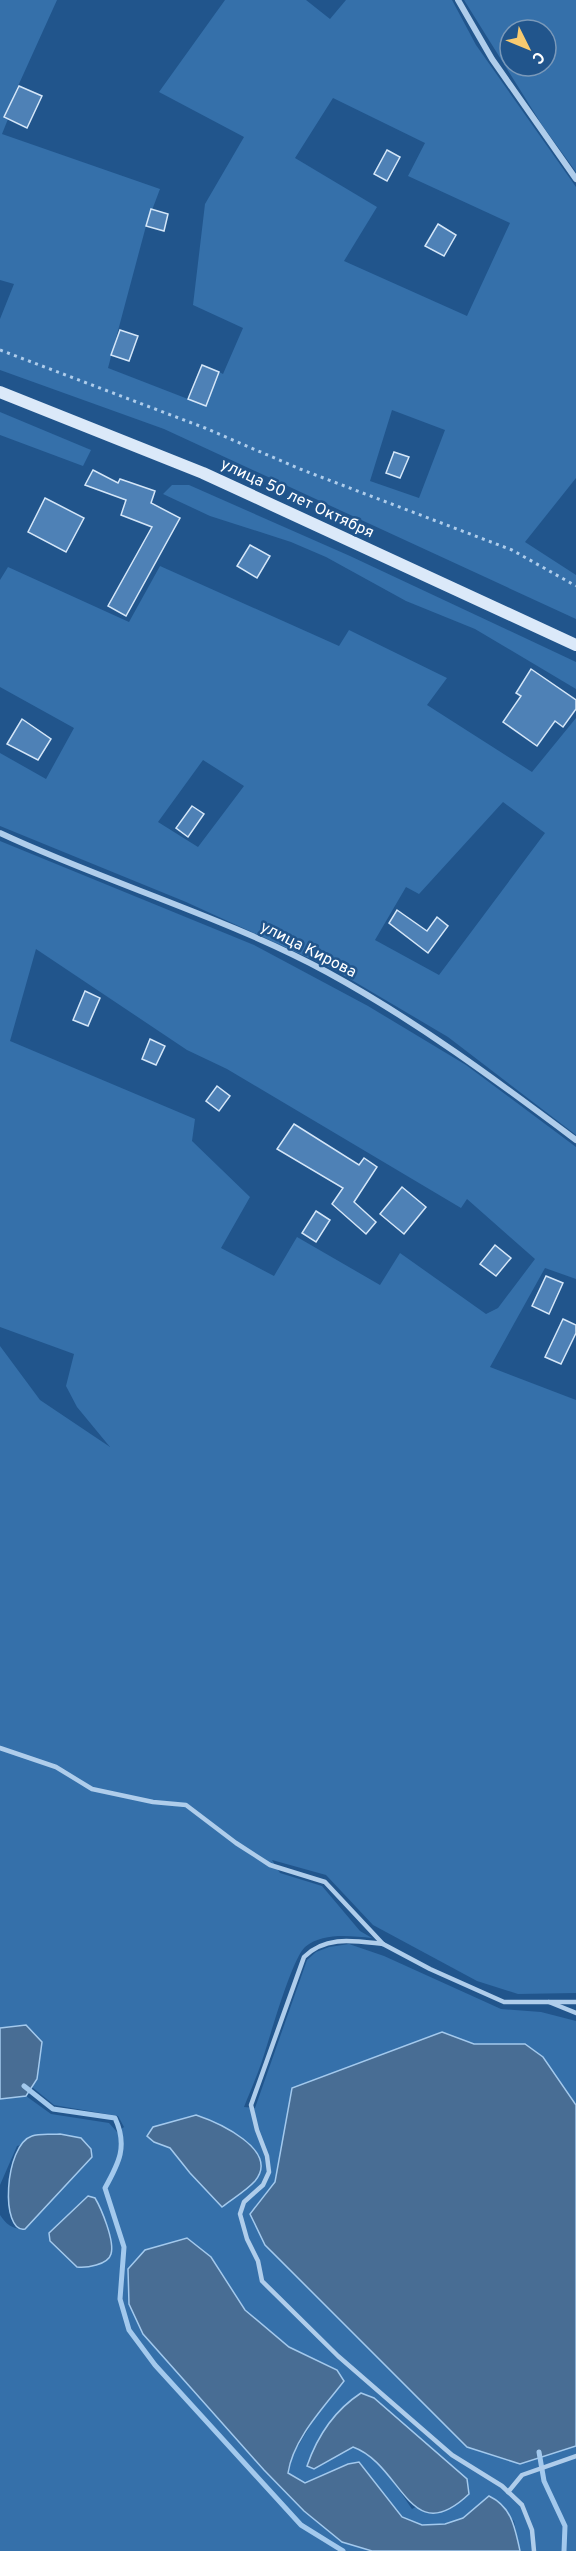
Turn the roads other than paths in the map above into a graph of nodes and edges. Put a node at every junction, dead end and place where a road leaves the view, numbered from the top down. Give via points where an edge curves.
1 (458, 0) edge
2 (576, 179) edge
3 (0, 392) edge
4 (576, 645) edge
5 (0, 833) edge
6 (576, 1140) edge
7 (0, 1748) edge
8 (383, 1944) junction
9 (544, 2000) junction
10 (576, 2002) edge
11 (576, 2013) edge
12 (576, 2456) edge
13 (508, 2492) junction
14 (534, 2551) edge

1 - 2 street via 492,59
3 - 4 main road, улица 50 лет Октября via 202,473
5 - 6 street, улица Кирова via 257,939 326,972 471,1061
7 - 8 lane via 56,1767 92,1789 186,1805 270,1865 325,1882
8 - 9 lane via 504,2002
8 - 13 lane via 344,1940 313,1948 304,1957 251,2106 269,2172 244,2202 240,2214 262,2281 338,2356 452,2456
9 - 10 lane
9 - 11 lane
12 - 13 lane via 522,2475
13 - 14 lane via 522,2505 532,2530

